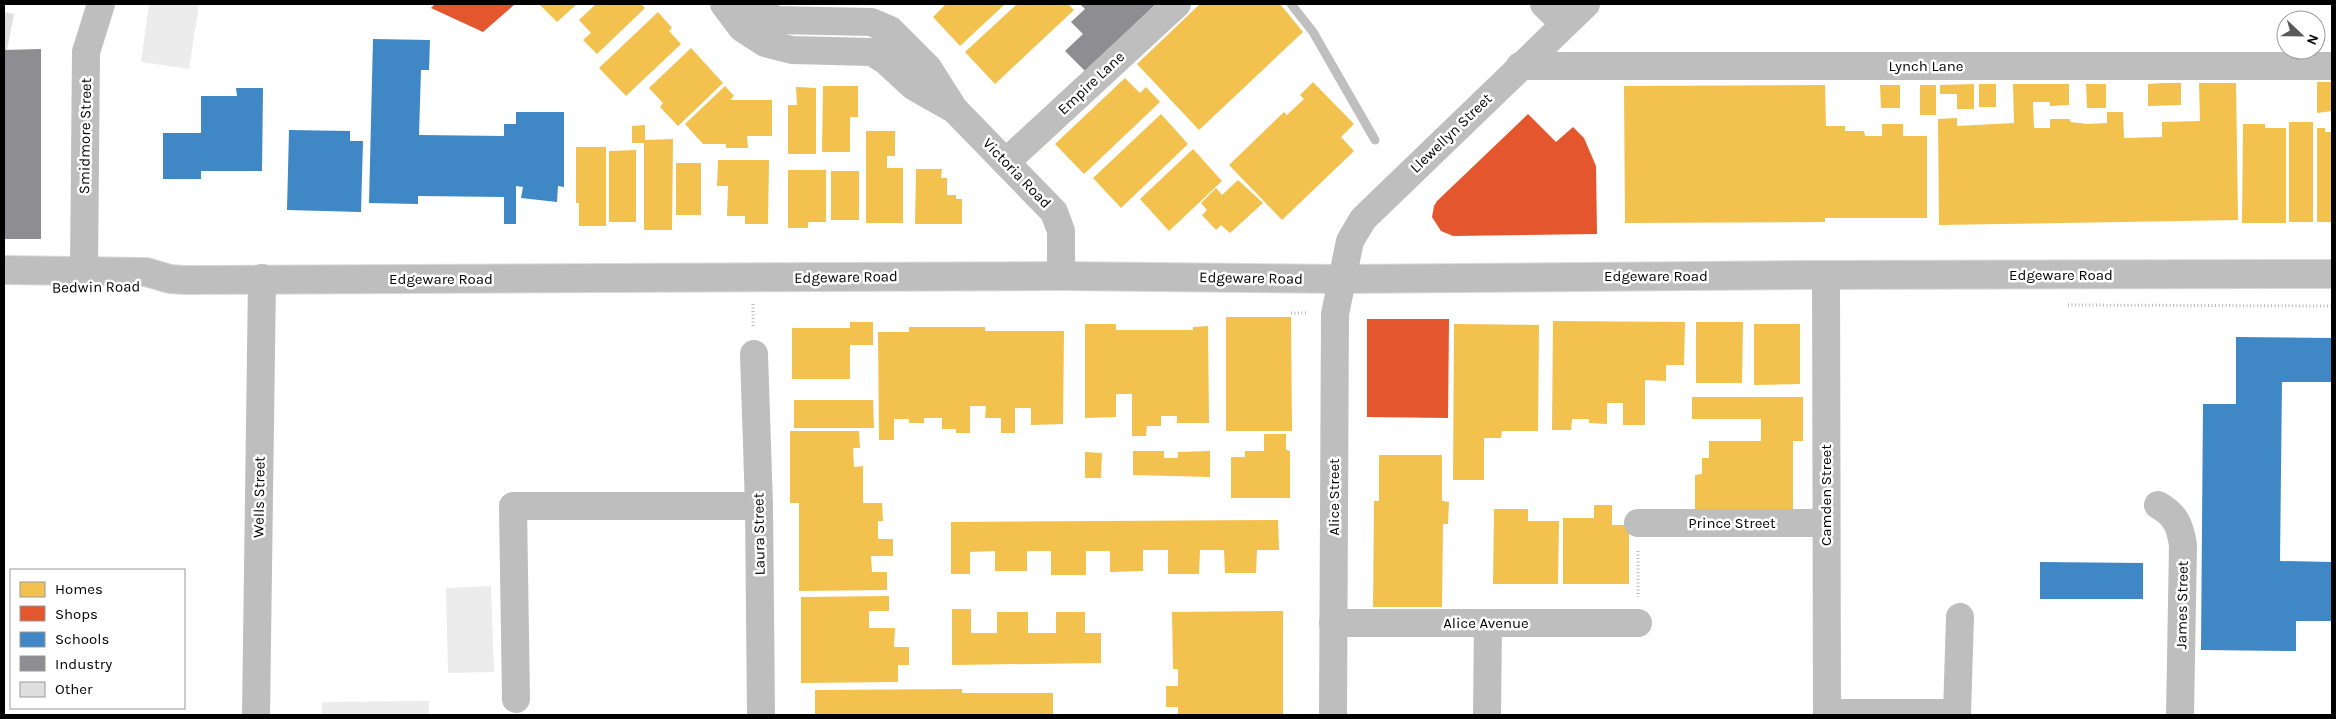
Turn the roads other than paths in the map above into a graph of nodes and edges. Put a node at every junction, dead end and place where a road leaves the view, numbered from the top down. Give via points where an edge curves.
1 (101, 4) edge
2 (724, 4) edge
3 (743, 4) edge
4 (1177, 4) edge
5 (1544, 4) edge
6 (1586, 4) edge
7 (847, 12) edge
8 (1564, 24) junction
9 (1520, 66) junction
10 (2332, 66) edge
11 (954, 109) junction
12 (1006, 162) junction
13 (4, 270) edge
14 (84, 271) junction
15 (2332, 274) edge
16 (1826, 275) junction
17 (1061, 276) junction
18 (262, 278) junction
19 (170, 279) junction
20 (1341, 279) junction
21 (4, 288) edge
22 (754, 354) road end
23 (2158, 505) dead end
24 (759, 506) junction
25 (1638, 523) road end
26 (1826, 523) junction
27 (1960, 618) dead end
28 (1334, 623) junction
29 (1488, 623) junction
30 (1638, 623) road end
31 (516, 699) dead end
32 (1827, 714) edge
33 (256, 715) edge
34 (761, 715) edge
35 (1333, 715) edge
36 (1487, 715) edge
37 (2180, 715) edge

1 - 14 street, Smidmore Street via 86,52
2 - 11 street, Victoria Road via 742,28 765,43 792,50 872,52 913,86
3 - 7 street, Victoria Road via 777,20
4 - 12 street, Empire Lane
5 - 8 street
6 - 8 street, Llewellyn Street
7 - 11 street, Victoria Road via 890,30 928,68
8 - 9 street, Llewellyn Street
9 - 10 street, Lynch Lane
9 - 20 street, Llewellyn Street via 1363,219 1350,241
11 - 12 street, Victoria Road
12 - 17 street, Victoria Road via 1059,220 1062,231
13 - 14 street, Bedwin Road
14 - 19 street, Bedwin Road via 146,272
15 - 16 street, Edgeware Road
16 - 20 street, Edgeware Road
16 - 26 street, Camden Street
17 - 18 street, Edgeware Road
17 - 20 street, Edgeware Road
18 - 19 street, Edgeware Road
18 - 33 street, Wells Street
19 - 21 street, Bedwin Road via 146,287
20 - 28 street, Alice Street via 1335,314
22 - 24 street, Laura Street
23 - 37 street, James Street via 2173,515 2181,531 2183,545
24 - 31 street via 513,506
24 - 34 street, Laura Street
25 - 26 street, Prince Street
26 - 32 street, Camden Street
27 - 32 street via 1957,713
28 - 29 street, Alice Avenue
28 - 35 street, Alice Street
29 - 30 street, Alice Avenue
29 - 36 street

